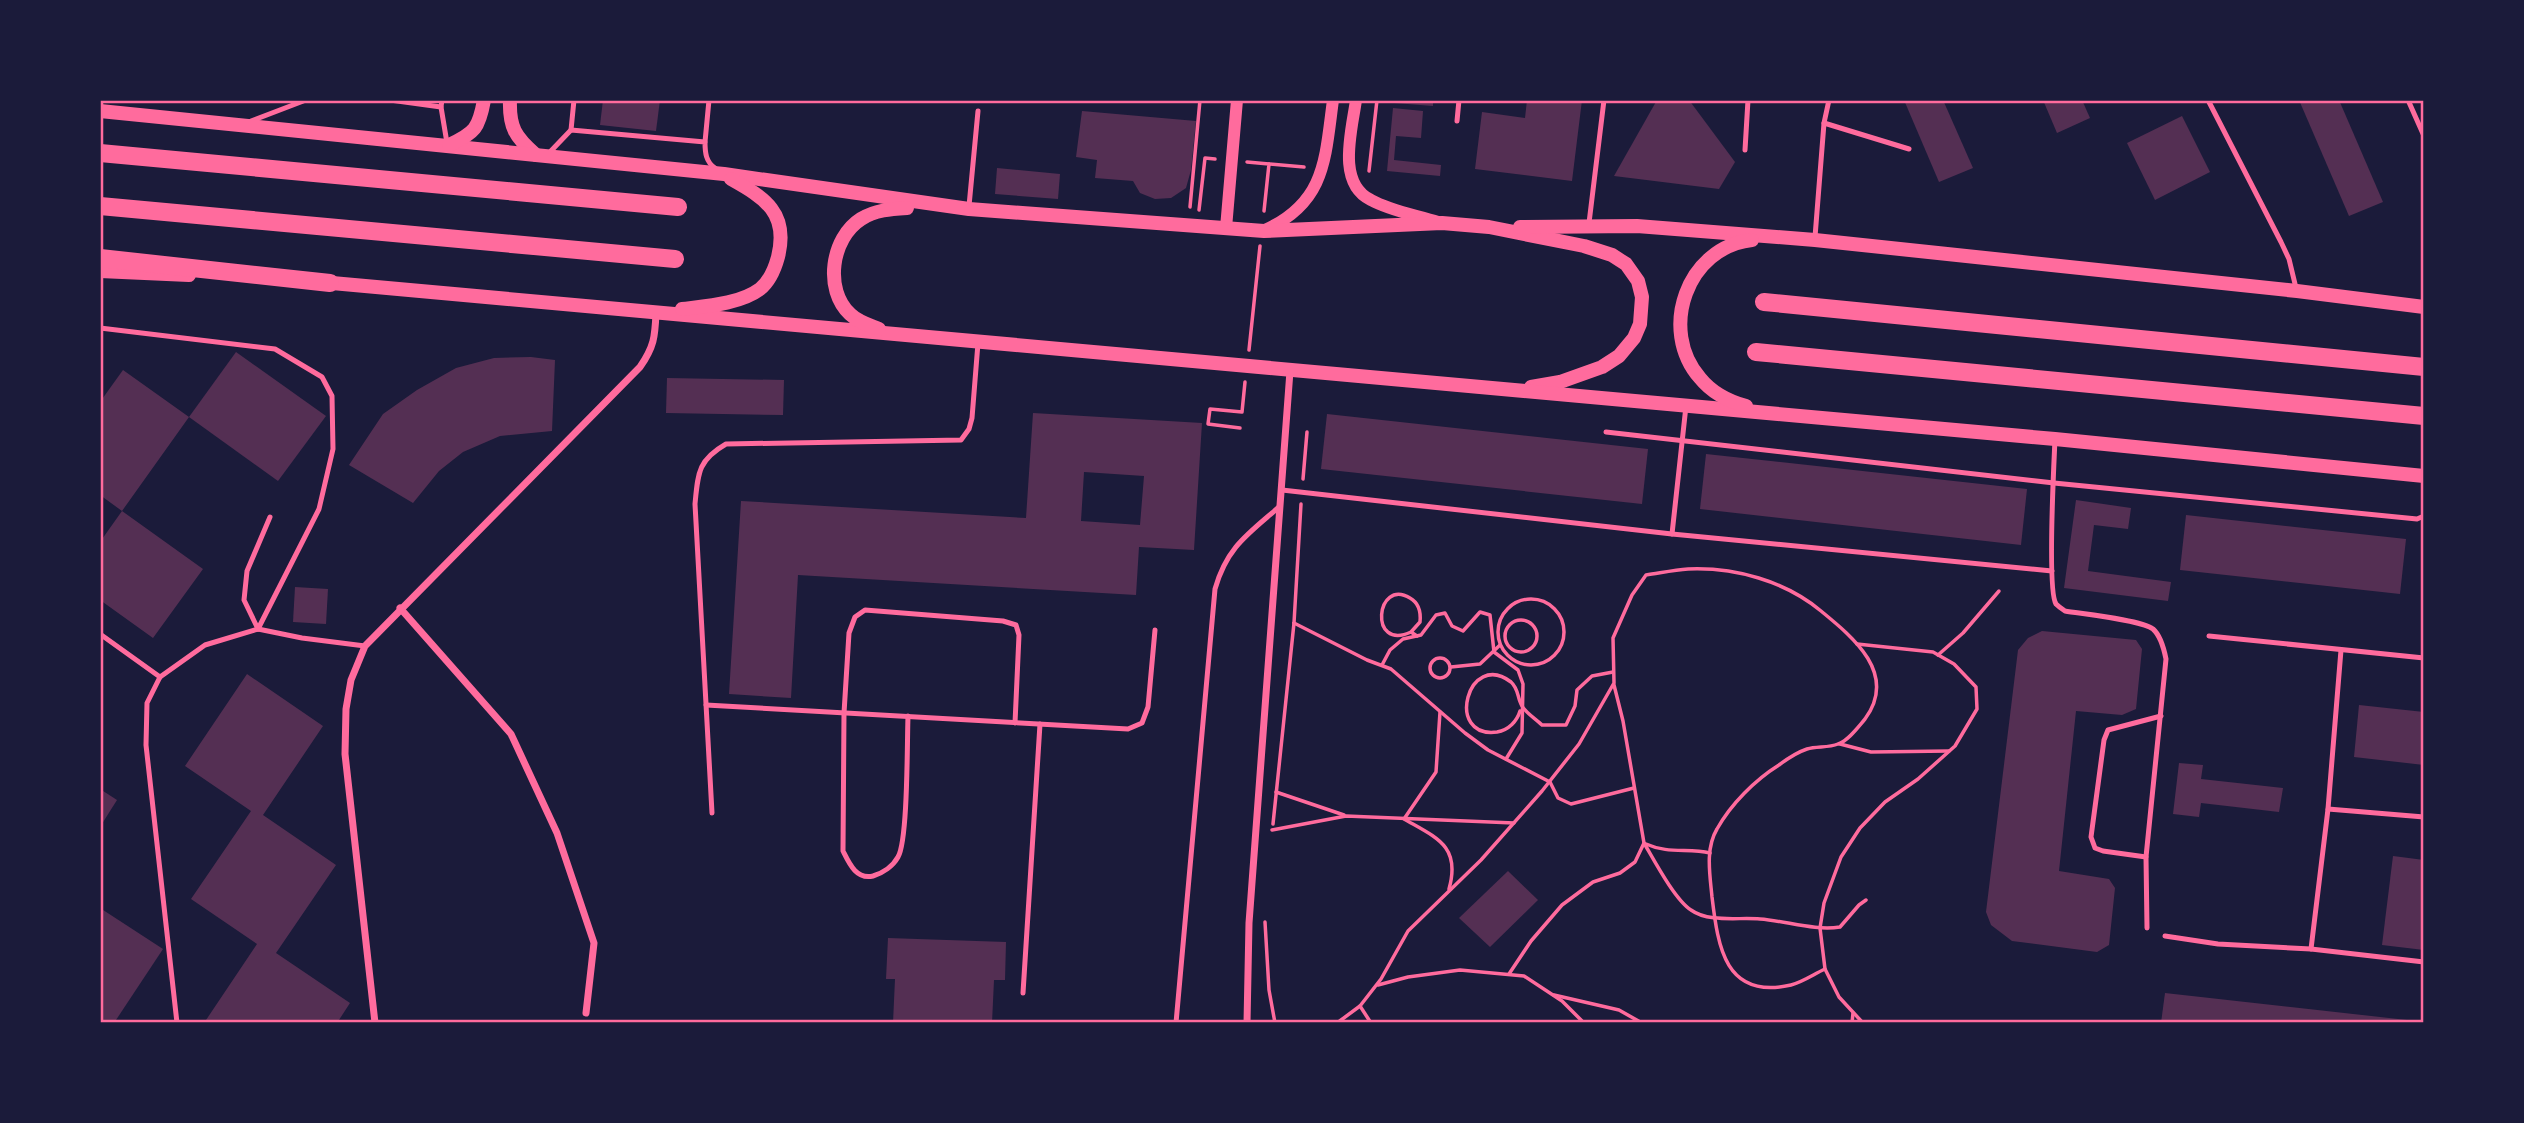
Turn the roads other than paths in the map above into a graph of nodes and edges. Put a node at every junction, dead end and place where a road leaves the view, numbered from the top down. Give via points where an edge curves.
1 (306, 100) edge
2 (390, 100) edge
3 (484, 100) edge
4 (510, 100) edge
5 (574, 100) edge
6 (709, 100) edge
7 (1237, 100) edge
8 (1333, 100) edge
9 (1356, 100) edge
10 (1459, 100) edge
11 (1604, 100) edge
12 (1748, 100) edge
13 (1829, 100) edge
14 (2208, 100) edge
15 (2408, 100) edge
16 (442, 103) edge
17 (100, 111) edge
18 (978, 111) dead end
19 (1457, 121) dead end
20 (1825, 123) junction
21 (238, 126) junction
22 (571, 130) junction
23 (2424, 136) edge
24 (705, 142) junction
25 (448, 146) junction
26 (1909, 149) dead end
27 (1745, 150) dead end
28 (100, 153) edge
29 (541, 156) junction
30 (724, 174) junction
31 (100, 206) edge
32 (937, 206) junction
33 (678, 207) dead end
34 (969, 209) junction
35 (1442, 223) junction
36 (1264, 225) junction
37 (1588, 226) junction
38 (1489, 227) junction
39 (1226, 228) junction
40 (1778, 238) junction
41 (1815, 240) junction
42 (100, 258) edge
43 (675, 259) dead end
44 (100, 271) edge
45 (330, 283) junction
46 (2297, 291) junction
47 (1763, 302) dead end
48 (2424, 307) edge
49 (656, 312) junction
50 (100, 328) edge
51 (903, 337) junction
52 (978, 343) junction
53 (1756, 352) dead end
54 (2424, 367) edge
55 (1290, 371) junction
56 (1513, 391) junction
57 (1686, 406) junction
58 (1771, 414) junction
59 (2424, 416) edge
60 (1606, 432) dead end
61 (1682, 439) junction
62 (2055, 439) junction
63 (2424, 476) edge
64 (2054, 483) junction
65 (1282, 490) junction
66 (1280, 506) junction
67 (2424, 516) edge
68 (270, 517) dead end
69 (1672, 534) junction
70 (2052, 571) junction
71 (400, 608) junction
72 (258, 629) junction
73 (1155, 630) dead end
74 (100, 634) edge
75 (2209, 636) dead end
76 (365, 646) junction
77 (2341, 650) junction
78 (2424, 659) edge
79 (160, 677) junction
80 (706, 705) junction
81 (844, 713) junction
82 (908, 716) junction
83 (2161, 716) junction
84 (1015, 723) junction
85 (1040, 724) junction
86 (2328, 809) junction
87 (712, 813) dead end
88 (2424, 817) edge
89 (2146, 857) junction
90 (2147, 928) dead end
91 (2165, 936) dead end
92 (2311, 949) junction
93 (2424, 962) edge
94 (1023, 993) dead end
95 (586, 1013) dead end
96 (177, 1023) edge
97 (375, 1023) edge
98 (1176, 1023) edge
99 (1247, 1023) edge

1 - 21 lane
2 - 16 lane
3 - 25 main road via 474,131
4 - 29 main road via 514,132
5 - 22 lane
6 - 24 lane
7 - 39 street
8 - 36 street via 1324,166 1313,190 1287,220
9 - 35 street via 1349,156 1354,185 1368,199
10 - 19 lane
11 - 37 lane
12 - 27 lane
13 - 20 lane
14 - 46 lane via 2289,259
15 - 23 lane
16 - 25 lane
17 - 21 main road
18 - 34 lane
20 - 26 lane
20 - 41 lane
21 - 25 main road
22 - 24 lane
22 - 29 lane
24 - 30 lane via 710,164
25 - 29 main road
28 - 33 highway
29 - 30 main road
30 - 32 main road
30 - 49 main road via 759,194 780,221 775,267 762,288 744,297
31 - 43 highway
32 - 34 main road
32 - 51 main road via 873,213 847,232 838,250 834,283 850,315
34 - 39 main road
35 - 36 main road
35 - 38 main road
36 - 39 main road
37 - 38 main road
37 - 40 main road
38 - 56 main road via 1612,255 1626,264 1642,297 1640,324 1619,356 1584,374
40 - 41 main road
40 - 58 main road via 1723,248 1704,262 1681,309 1681,335 1699,378 1730,401
41 - 46 main road
42 - 45 highway
44 - 45 main road
45 - 49 main road
46 - 48 main road
47 - 54 highway
49 - 51 main road
49 - 71 street via 653,345 640,367
50 - 72 lane via 275,349 322,377 332,396 332,449 319,509
51 - 52 main road
52 - 55 main road
52 - 80 lane via 972,418 961,440 726,444 708,454 698,477 695,504
53 - 59 highway
55 - 56 main road
55 - 65 street
56 - 57 main road
57 - 58 main road
57 - 61 lane
58 - 62 main road
60 - 61 lane
61 - 64 lane
61 - 69 lane
62 - 63 main road
62 - 64 lane
64 - 67 lane via 2417,519
64 - 70 lane
65 - 66 street
65 - 69 lane
66 - 98 lane via 1230,553 1215,589
66 - 99 street via 1249,923
68 - 72 lane via 247,571 244,600
69 - 70 lane
70 - 83 lane via 2056,605 2066,611 2152,628 2166,659
71 - 76 street
71 - 95 street via 511,734 557,833 594,943
72 - 76 lane
72 - 79 lane via 205,645
73 - 85 lane via 1148,707 1142,723 1128,729
74 - 79 lane
75 - 77 lane
76 - 97 street via 351,680 345,754
77 - 78 lane
77 - 86 lane
79 - 96 lane via 147,703 146,745
80 - 81 lane
80 - 87 lane
81 - 82 lane
81 - 82 lane via 843,851 853,871 868,877 883,873 899,857
81 - 84 lane via 849,633 855,617 865,610 1016,625
82 - 84 lane
83 - 89 lane
83 - 89 lane via 2108,730 2091,837 2095,848 2103,851
84 - 85 lane
85 - 94 lane
86 - 88 lane
86 - 92 lane
89 - 90 lane
91 - 92 lane
92 - 93 lane

